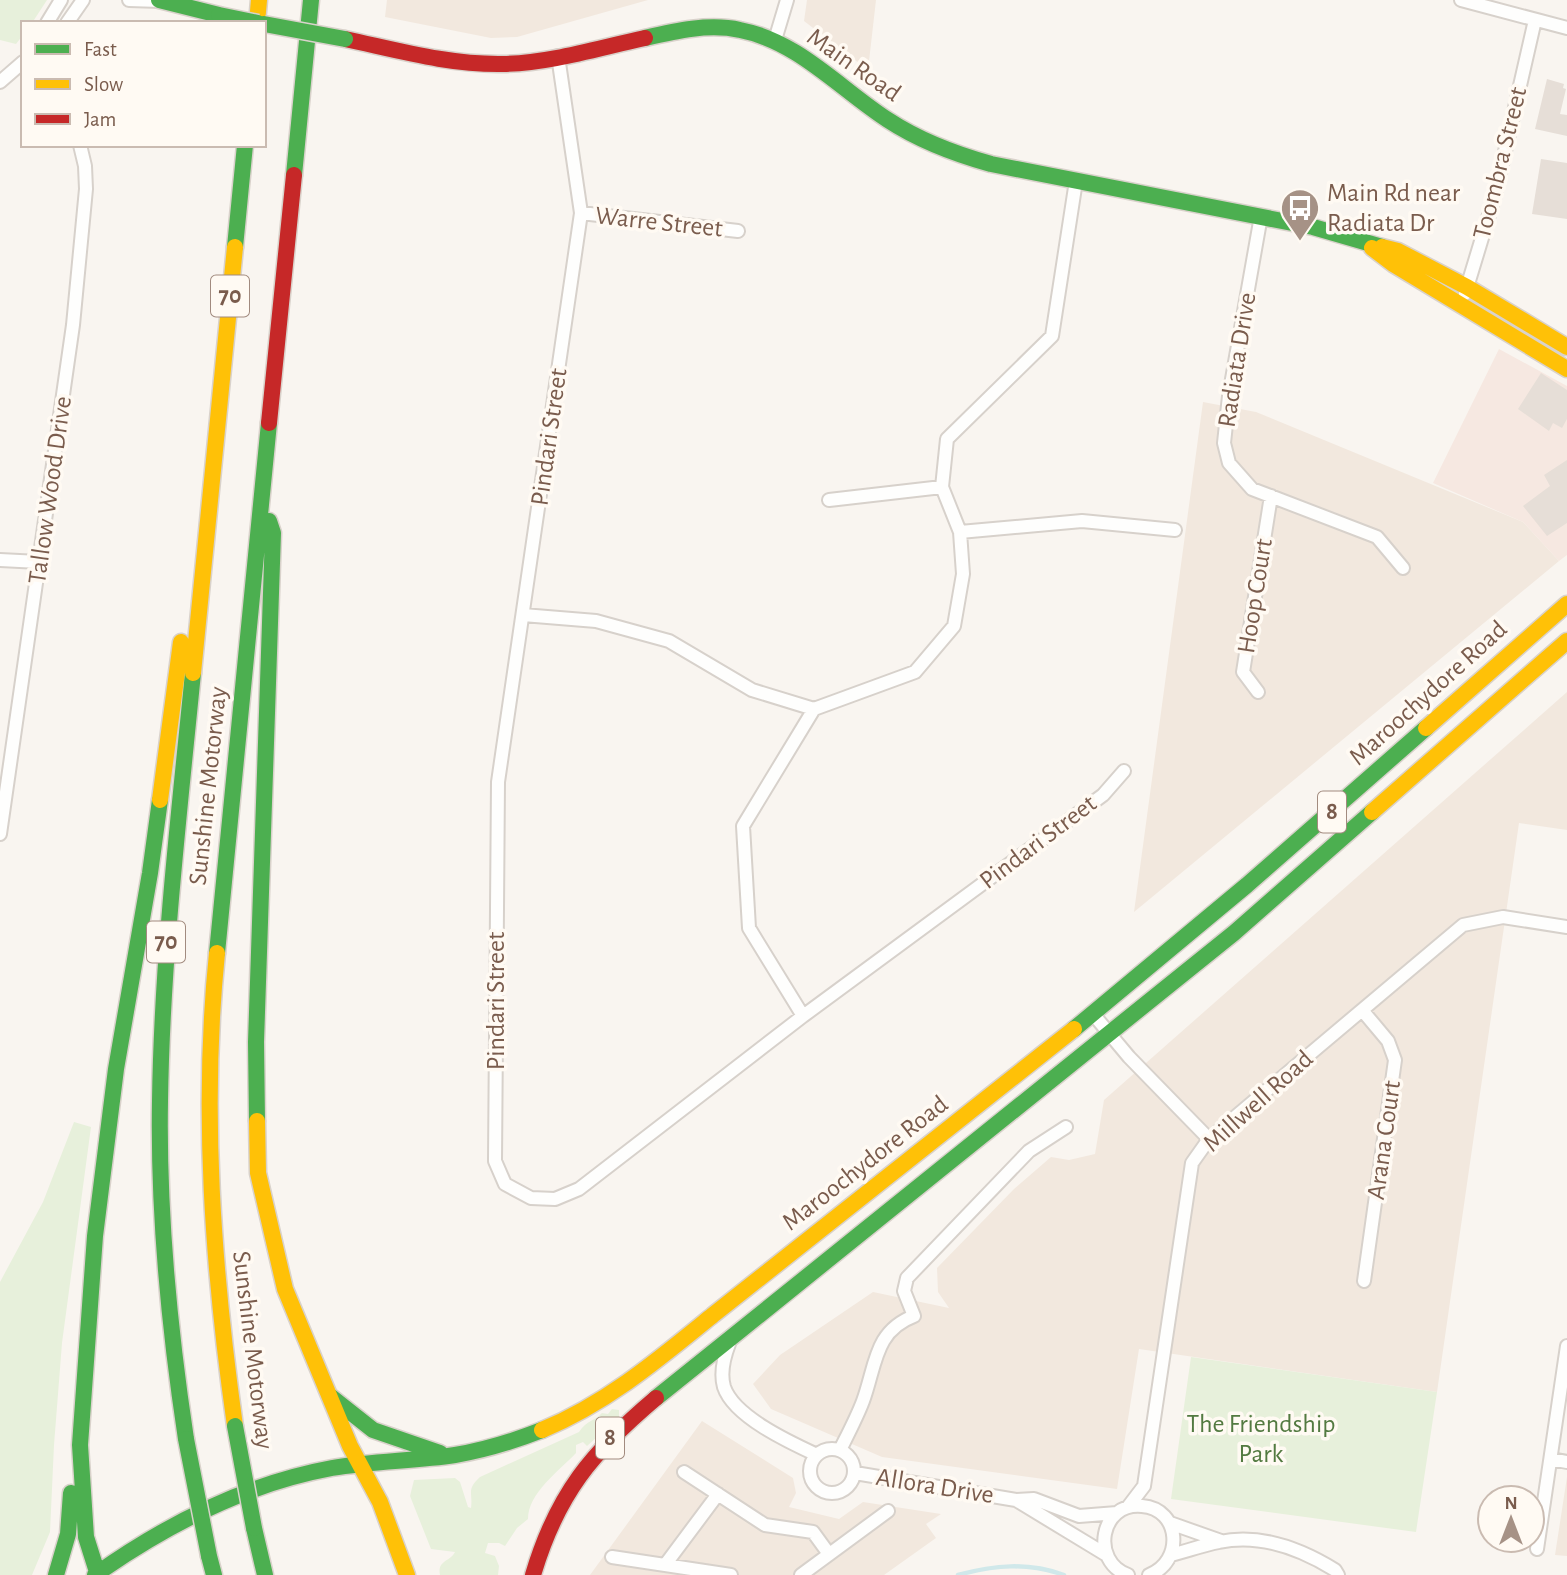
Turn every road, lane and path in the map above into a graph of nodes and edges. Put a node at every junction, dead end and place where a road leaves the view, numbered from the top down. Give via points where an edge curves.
1 (61, 0) edge
2 (129, 0) edge
3 (159, 0) edge
4 (260, 0) edge
5 (311, 0) edge
6 (788, 0) edge
7 (1461, 0) edge
8 (83, 2) edge
9 (1535, 20) junction
10 (48, 21) edge
11 (69, 21) edge
12 (248, 21) edge
13 (258, 21) edge
14 (266, 24) edge
15 (1567, 28) edge
16 (775, 40) junction
17 (558, 56) junction
18 (21, 64) edge
19 (0, 82) edge
20 (80, 147) edge
21 (245, 147) edge
22 (1076, 181) junction
23 (581, 213) junction
24 (1261, 216) junction
25 (738, 230) dead end
26 (1367, 244) junction
27 (1467, 287) junction
28 (1461, 304) junction
29 (1567, 347) edge
30 (1567, 369) edge
31 (215, 447) junction
32 (942, 487) junction
33 (261, 494) junction
34 (1271, 496) junction
35 (829, 499) dead end
36 (1175, 530) dead end
37 (960, 532) junction
38 (0, 560) edge
39 (39, 562) junction
40 (1403, 568) dead end
41 (1567, 604) edge
42 (523, 615) junction
43 (1567, 641) edge
44 (1258, 692) dead end
45 (814, 709) junction
46 (1124, 771) dead end
47 (0, 834) edge
48 (1567, 928) edge
49 (1362, 1010) junction
50 (1093, 1014) junction
51 (803, 1016) junction
52 (1110, 1034) junction
53 (1066, 1127) dead end
54 (1209, 1139) junction
55 (1364, 1281) dead end
56 (732, 1337) junction
57 (1567, 1346) edge
58 (330, 1396) junction
59 (840, 1450) junction
60 (817, 1455) junction
61 (446, 1456) junction
62 (1551, 1459) junction
63 (80, 1460) junction
64 (1567, 1462) edge
65 (360, 1464) junction
66 (684, 1472) dead end
67 (855, 1473) junction
68 (1144, 1486) junction
69 (1546, 1491) edge
70 (718, 1494) junction
71 (1016, 1500) junction
72 (1122, 1510) junction
73 (1156, 1510) junction
74 (888, 1511) dead end
75 (1170, 1523) junction
76 (1222, 1541) junction
77 (829, 1554) junction
78 (1105, 1554) junction
79 (1171, 1555) junction
80 (612, 1558) dead end
81 (665, 1565) junction
82 (97, 1574) edge
83 (1125, 1574) edge
84 (56, 1575) edge
85 (214, 1575) edge
86 (265, 1575) edge
87 (407, 1575) edge
88 (533, 1575) edge
89 (731, 1575) edge
90 (801, 1575) edge
91 (1149, 1575) edge
92 (1338, 1575) edge

1 - 10 street
2 - 3 street
3 - 12 main road, bridge
4 - 13 main road
5 - 33 main road, Sunshine Motorway / 70
6 - 16 street
7 - 9 street
8 - 11 street
9 - 15 street
9 - 27 street, Toombra Street via 1495,195
14 - 17 main road, Main Road, bridge via 459,61 497,65
16 - 17 main road, Main Road via 715,27
16 - 22 main road, Main Road via 912,135 954,154
17 - 23 street, Pindari Street
18 - 19 street
20 - 39 street, Tallow Wood Drive via 86,189 73,325
21 - 31 main road, Sunshine Motorway / 70
22 - 24 main road, Main Road
22 - 32 street via 1052,335 947,439
23 - 25 street, Warre Street
23 - 42 street, Pindari Street
24 - 26 main road, Main Road
24 - 34 street, Radiata Drive via 1224,443 1229,463 1252,489
26 - 27 main road, Main Road via 1398,251
26 - 28 main road, Main Road
27 - 28 street, Toombra Street
27 - 29 main road, Main Road
28 - 30 main road, Main Road
31 - 63 main road via 198,484 150,873 102,1169
31 - 85 main road, Sunshine Motorway / 70, bridge via 166,949 159,1129 168,1311 186,1439
32 - 35 street
32 - 37 street
33 - 58 main road via 273,533 256,1042 258,1173 285,1289
33 - 86 main road, Sunshine Motorway / 70, bridge via 215,972 210,1144 214,1249 226,1366
34 - 40 street, Radiata Drive via 1377,537
34 - 44 street, Hoop Court via 1243,672
36 - 37 street via 1082,521
37 - 45 street via 963,574 954,626 915,672
38 - 39 street
39 - 47 street, Tallow Wood Drive
41 - 50 main road, Maroochydore Road / 8 via 1257,877
42 - 45 street via 596,621 669,640 752,690
42 - 51 street, Pindari Street via 498,782 495,1161 505,1184 531,1198 555,1199 579,1189
43 - 52 main road, Maroochydore Road / 8 via 1277,896
45 - 51 street via 743,826 749,928
46 - 51 street, Pindari Street via 1103,795
48 - 49 street, Millwell Road via 1503,917 1463,925
49 - 54 street, Millwell Road
49 - 55 street, Arana Court via 1388,1041 1395,1060
50 - 52 street
50 - 61 main road, Maroochydore Road / 8 via 628,1384 546,1429
52 - 54 street
52 - 56 main road, Maroochydore Road / 8
53 - 59 street via 1029,1151 907,1278 904,1291 914,1316 883,1339 863,1401
54 - 68 street, Millwell Road via 1192,1163
56 - 60 street via 723,1374 729,1397 761,1424
56 - 88 main road, Maroochydore Road / 8 via 602,1446 551,1522
57 - 62 street
58 - 61 main road via 373,1430
58 - 65 main road
59 - 60 street via 828,1449
59 - 67 street via 851,1459
60 - 67 street via 810,1472 820,1489 832,1493 845,1489
61 - 65 main road, Maroochydore Road / 8
62 - 64 street
62 - 69 street
63 - 82 main road via 86,1537
63 - 84 main road via 68,1500 68,1535
65 - 82 main road, Maroochydore Road / 8 via 293,1476 222,1501 140,1542
65 - 87 main road via 380,1502
66 - 70 street
67 - 71 street, Allora Drive
68 - 72 street, Millwell Road
68 - 73 street
70 - 77 street via 765,1525 813,1532
70 - 81 street
71 - 72 street, Allora Drive via 1034,1500 1079,1516
71 - 78 street, Allora Drive
72 - 73 street, Allora Drive via 1142,1506
72 - 78 street, Millwell Road via 1104,1531
73 - 75 street
74 - 77 street
75 - 76 street
75 - 79 street via 1174,1535
76 - 79 street
76 - 92 street via 1280,1544 1317,1559
77 - 90 street
78 - 83 street, Allora Drive
79 - 91 street
80 - 81 street
81 - 89 street

